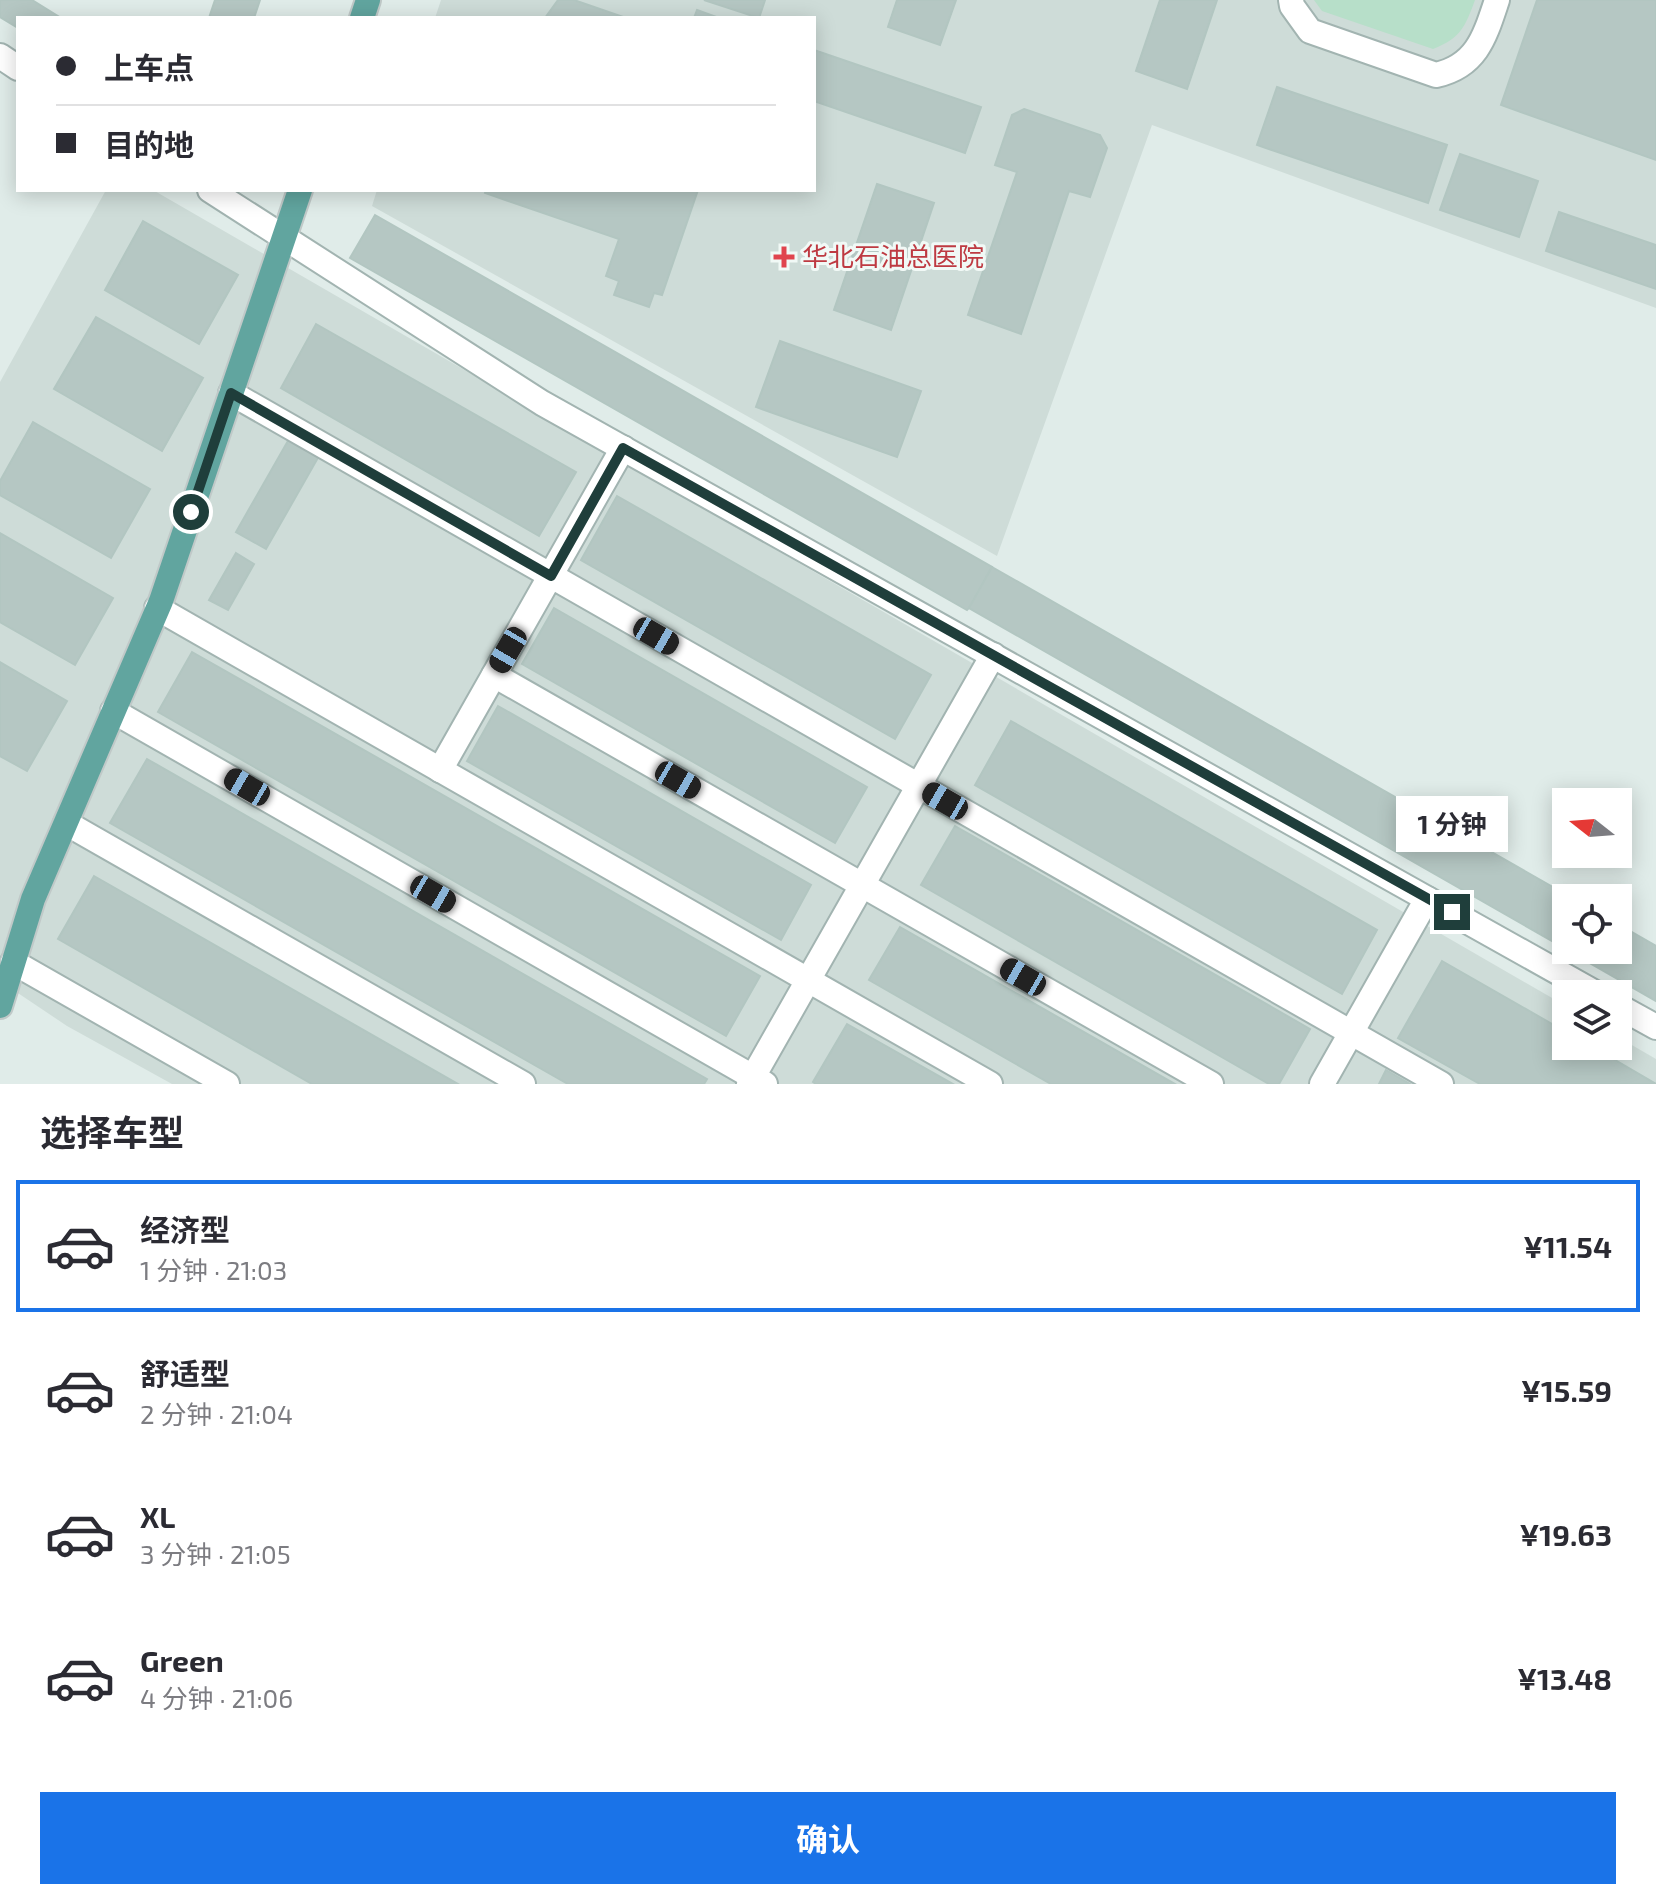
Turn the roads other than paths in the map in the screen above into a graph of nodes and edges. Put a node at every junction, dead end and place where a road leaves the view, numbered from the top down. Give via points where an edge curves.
1 (1291, 0) edge
2 (1497, 0) edge
3 (213, 192) edge
4 (299, 192) edge
5 (283, 237) junction
6 (231, 393) junction
7 (623, 448) junction
8 (551, 576) junction
9 (157, 608) junction
10 (993, 655) junction
11 (494, 675) junction
12 (113, 711) junction
13 (440, 770) junction
14 (918, 786) junction
15 (66, 823) junction
16 (862, 885) junction
17 (1427, 899) junction
18 (7, 953) edge
19 (808, 980) junction
20 (1572, 980) edge
21 (0, 1006) edge
22 (1632, 1014) edge
23 (1656, 1027) edge
24 (1351, 1033) junction
25 (756, 1082) edge
26 (227, 1084) edge
27 (523, 1084) edge
28 (990, 1084) edge
29 (1211, 1084) edge
30 (1322, 1084) edge
31 (1441, 1084) edge

1 - 2 street via 1310,31 1436,75 1469,60
3 - 5 street
4 - 5 main road
5 - 6 main road
5 - 7 street via 542,403
6 - 8 street
6 - 9 main road
7 - 8 street
7 - 10 street
8 - 11 street
8 - 14 street
9 - 12 main road
9 - 13 street
10 - 14 street
10 - 17 street
11 - 13 street
11 - 16 street
12 - 15 main road
12 - 25 street
13 - 19 street
14 - 16 street
14 - 24 street
15 - 18 main road
15 - 27 street
16 - 19 street
16 - 29 street
17 - 20 street
17 - 24 street
18 - 21 main road
18 - 26 street
19 - 25 street
19 - 28 street
22 - 23 street
24 - 30 street
24 - 31 street

